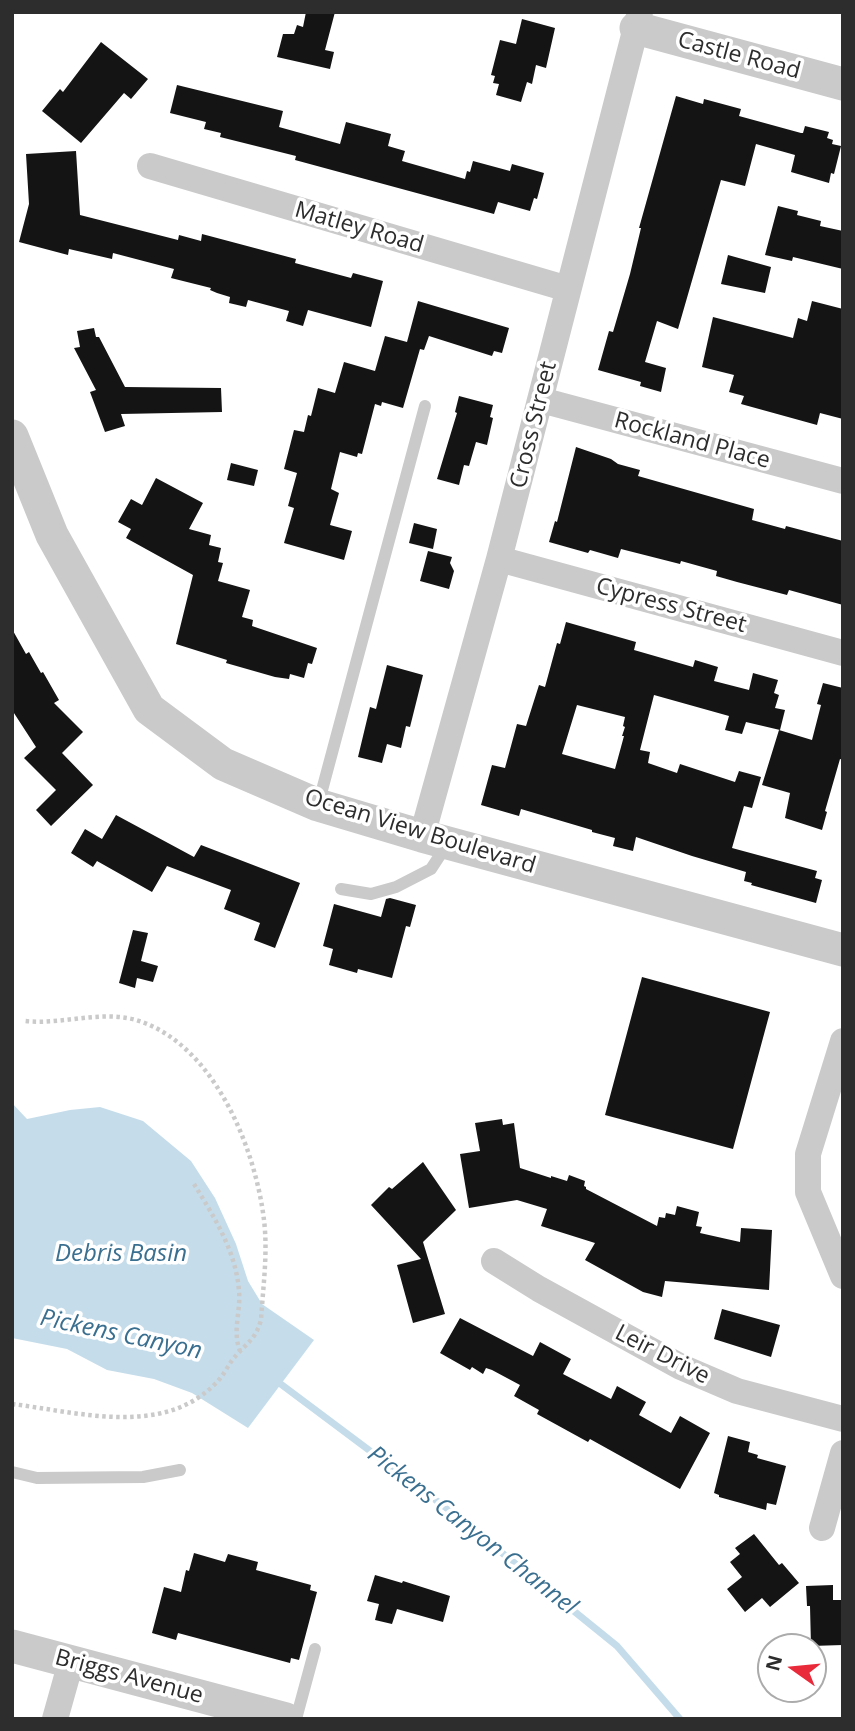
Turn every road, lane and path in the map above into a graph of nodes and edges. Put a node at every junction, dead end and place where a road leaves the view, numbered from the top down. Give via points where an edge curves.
1 (638, 20) edge
2 (843, 84) edge
3 (150, 166) dead end
4 (568, 289) junction
5 (541, 400) junction
6 (425, 406) dead end
7 (12, 436) edge
8 (843, 481) edge
9 (499, 559) junction
10 (843, 653) edge
11 (318, 805) junction
12 (435, 839) junction
13 (341, 888) dead end
14 (843, 950) edge
15 (25, 1021) dead end
16 (843, 1041) edge
17 (194, 1184) dead end
18 (494, 1261) dead end
19 (843, 1276) edge
20 (240, 1351) junction
21 (12, 1404) edge
22 (843, 1419) edge
23 (843, 1453) edge
24 (180, 1470) dead end
25 (12, 1472) edge
26 (822, 1528) dead end
27 (12, 1646) edge
28 (315, 1649) dead end
29 (71, 1662) junction
30 (245, 1714) edge
31 (55, 1719) edge
32 (286, 1719) edge
33 (296, 1719) edge

1 - 2 street, Castle Road
1 - 4 street, Cross Street
3 - 4 street, Matley Road
4 - 5 street, Cross Street
5 - 8 street, Rockland Place
5 - 9 street, Cross Street
6 - 11 lane
7 - 11 street, Ocean View Boulevard via 52,535 149,709 223,764
9 - 10 street, Cypress Street
9 - 12 street, Cross Street
11 - 12 street, Ocean View Boulevard
12 - 13 lane via 431,869 414,880 371,894
12 - 14 street, Ocean View Boulevard
15 - 20 path via 110,1016 153,1026 188,1049 219,1090 252,1168 266,1240 261,1320 251,1343
16 - 19 street via 808,1154 808,1192
17 - 20 path via 214,1216 236,1272 240,1293 235,1332
18 - 22 street, Leir Drive via 681,1367 737,1391
20 - 21 path via 223,1376 201,1396 159,1414 115,1417
23 - 26 street
24 - 25 lane via 130,1478 37,1478
27 - 29 street, Briggs Avenue
28 - 33 lane
29 - 30 street, Briggs Avenue
29 - 31 street
30 - 32 street, Briggs Avenue

